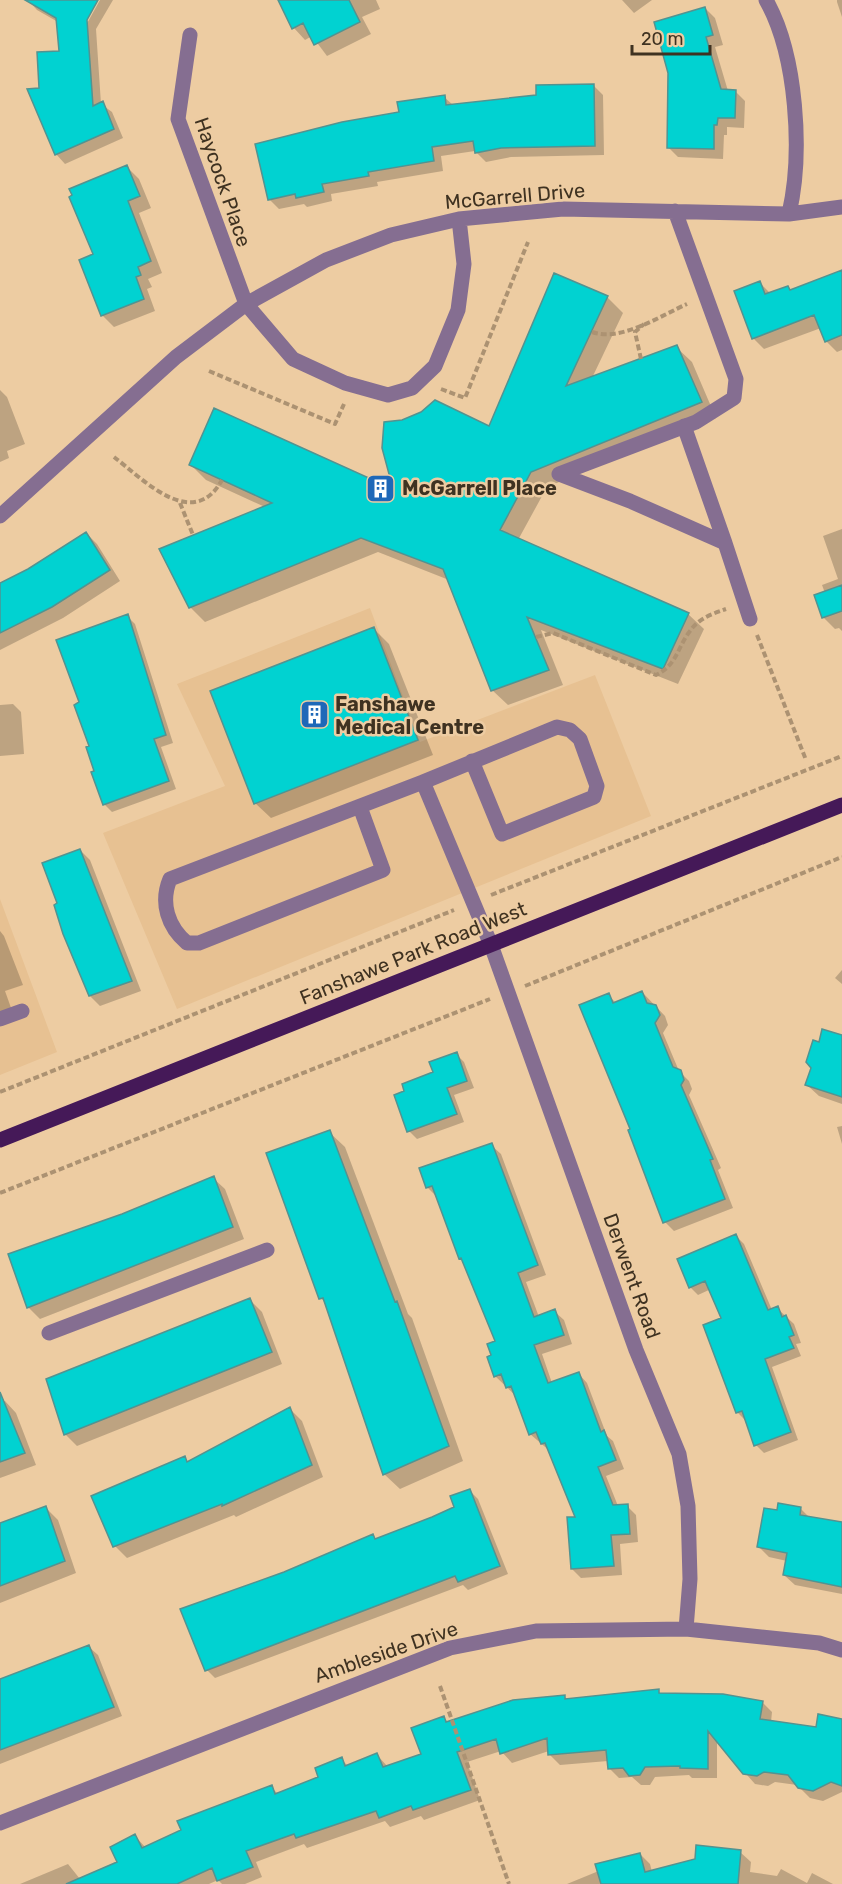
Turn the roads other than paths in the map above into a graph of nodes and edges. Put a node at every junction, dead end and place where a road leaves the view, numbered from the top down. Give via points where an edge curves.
1 (766, 0) edge
2 (190, 35) dead end
3 (842, 207) edge
4 (675, 211) junction
5 (789, 214) junction
6 (459, 219) junction
7 (246, 304) junction
8 (684, 426) junction
9 (0, 516) edge
10 (725, 543) junction
11 (750, 619) road end
12 (472, 761) junction
13 (423, 782) junction
14 (842, 805) edge
15 (360, 807) junction
16 (491, 945) junction
17 (22, 1011) dead end
18 (0, 1019) edge
19 (0, 1140) edge
20 (267, 1250) dead end
21 (49, 1333) dead end
22 (686, 1629) junction
23 (842, 1650) edge
24 (0, 1823) edge

1 - 5 street via 789,68 796,110 794,192
2 - 7 street, Haycock Place via 177,119
3 - 5 street, McGarrell Drive
4 - 5 street, McGarrell Drive
4 - 6 street, McGarrell Drive via 563,209
4 - 8 street via 736,379 734,398
6 - 7 street, McGarrell Drive via 391,235 326,260
6 - 7 street via 464,264 458,310 435,366 412,388 388,395 345,383 293,359
7 - 9 street, McGarrell Drive via 176,357
8 - 10 street
8 - 10 street via 559,474
10 - 11 street
12 - 12 street via 563,728 580,739 597,786 594,797 502,834
12 - 13 street
13 - 15 street
13 - 16 street, Derwent Road
14 - 16 main road, Fanshawe Park Road West
15 - 15 street via 171,879 165,891 174,932 187,943 199,943 383,870
16 - 19 main road, Fanshawe Park Road West
16 - 22 street, Derwent Road via 636,1350 679,1454 688,1506 690,1579
17 - 18 street
20 - 21 street
22 - 23 street, Ambleside Drive via 819,1643
22 - 24 street, Ambleside Drive via 536,1631 450,1648

